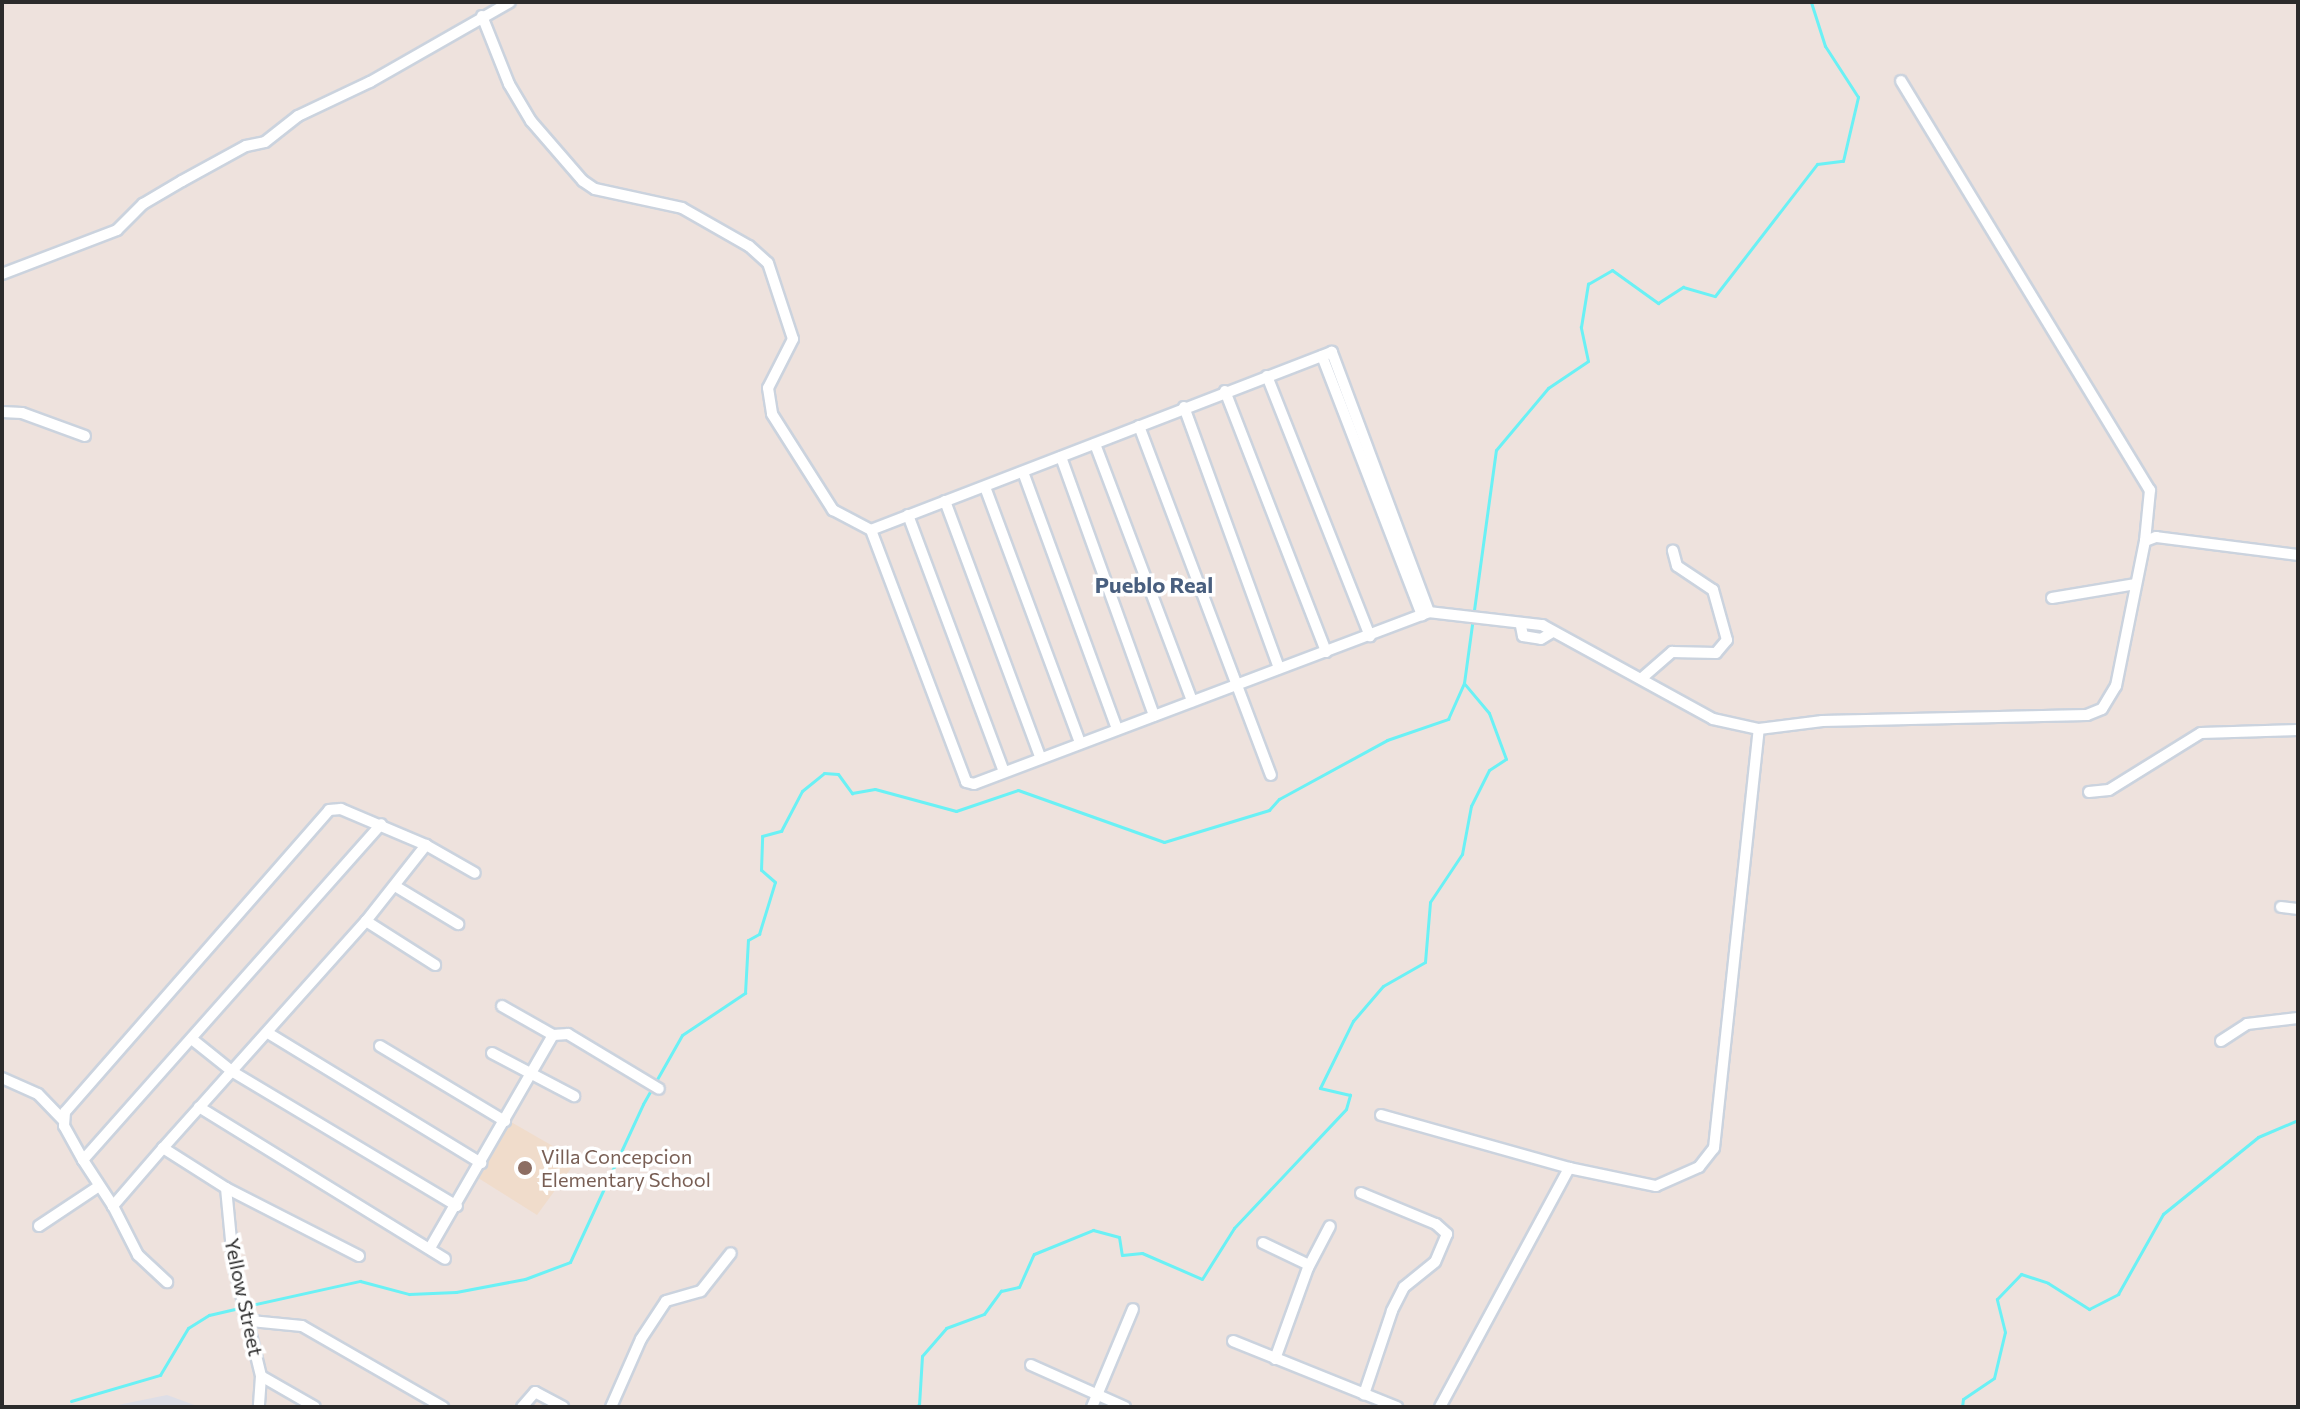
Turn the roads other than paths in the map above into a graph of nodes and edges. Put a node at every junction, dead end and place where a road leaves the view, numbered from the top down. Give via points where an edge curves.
1 (510, 2) edge
2 (482, 16) junction
3 (1901, 81) dead end
4 (2, 274) edge
5 (1267, 376) junction
6 (1225, 391) junction
7 (1184, 407) junction
8 (2, 412) edge
9 (1139, 426) junction
10 (85, 436) dead end
11 (1095, 444) junction
12 (1061, 457) junction
13 (1023, 472) junction
14 (985, 487) junction
15 (945, 501) junction
16 (908, 515) junction
17 (871, 530) junction
18 (2145, 541) junction
19 (1673, 551) dead end
20 (2298, 555) edge
21 (2136, 584) junction
22 (2052, 598) dead end
23 (1425, 614) junction
24 (1370, 636) junction
25 (1326, 652) junction
26 (1279, 668) junction
27 (1642, 678) junction
28 (1237, 683) junction
29 (1192, 701) junction
30 (1154, 716) junction
31 (1117, 729) junction
32 (1759, 729) junction
33 (2298, 730) edge
34 (1080, 742) junction
35 (1040, 757) junction
36 (1004, 772) junction
37 (1271, 775) dead end
38 (2089, 792) dead end
39 (381, 824) junction
40 (426, 845) junction
41 (475, 873) dead end
42 (395, 886) junction
43 (2281, 907) dead end
44 (2298, 909) edge
45 (366, 921) junction
46 (458, 924) dead end
47 (435, 965) dead end
48 (502, 1006) dead end
49 (2298, 1018) edge
50 (268, 1033) junction
51 (553, 1035) junction
52 (193, 1040) junction
53 (2221, 1041) dead end
54 (380, 1046) dead end
55 (492, 1053) dead end
56 (233, 1072) junction
57 (531, 1076) junction
58 (2, 1078) edge
59 (659, 1089) dead end
60 (574, 1096) dead end
61 (199, 1107) junction
62 (1381, 1115) dead end
63 (62, 1119) junction
64 (505, 1121) junction
65 (163, 1148) junction
66 (83, 1160) junction
67 (481, 1163) junction
68 (1569, 1168) junction
69 (99, 1186) junction
70 (226, 1188) junction
71 (1361, 1193) dead end
72 (113, 1206) junction
73 (457, 1206) junction
74 (39, 1226) dead end
75 (1330, 1226) dead end
76 (1263, 1243) dead end
77 (430, 1248) junction
78 (731, 1253) dead end
79 (359, 1256) dead end
80 (445, 1259) dead end
81 (1309, 1265) junction
82 (167, 1282) dead end
83 (1133, 1309) dead end
84 (250, 1319) junction
85 (1233, 1341) dead end
86 (1275, 1359) junction
87 (1031, 1365) dead end
88 (261, 1376) junction
89 (1099, 1394) junction
90 (1364, 1394) junction
91 (1378, 1403) edge
92 (259, 1407) edge
93 (315, 1407) edge
94 (443, 1407) edge
95 (522, 1407) edge
96 (563, 1407) edge
97 (611, 1407) edge
98 (1092, 1407) edge
99 (1125, 1407) edge
100 (1397, 1407) edge
101 (1440, 1407) edge

1 - 2 street
2 - 4 street via 370,82 298,116 265,142 246,146 182,181 143,204 117,230
2 - 17 street via 509,84 531,121 583,181 605,192 652,197 682,208 768,263 793,339 768,388 772,414 833,510
3 - 18 street via 2150,490
5 - 6 street
5 - 23 street via 1332,352
5 - 24 street
6 - 7 street
6 - 25 street
7 - 9 street
7 - 26 street
8 - 10 street via 22,413
9 - 11 street
9 - 28 street
11 - 12 street
11 - 29 street
12 - 13 street
12 - 30 street
13 - 14 street
13 - 31 street
14 - 15 street
14 - 34 street
15 - 16 street
15 - 35 street
16 - 17 street
16 - 36 street
17 - 36 street via 966,782
18 - 20 street via 2156,537
18 - 21 street
19 - 27 street via 1677,566 1713,590 1727,640 1716,653 1672,652
21 - 22 street
21 - 32 street via 2116,686 2102,709 2087,715 1822,721
23 - 24 street
23 - 27 street via 1521,626 1535,623
24 - 25 street
25 - 26 street
26 - 28 street
27 - 32 street via 1713,719
28 - 29 street
28 - 37 street
29 - 30 street
30 - 31 street
31 - 34 street
32 - 68 street via 1714,1148 1699,1167 1656,1186
33 - 38 street via 2201,733 2109,790
34 - 35 street
35 - 36 street
39 - 40 street
39 - 52 street
39 - 63 street via 329,810 77,1094
40 - 41 street
40 - 42 street
42 - 45 street
42 - 46 street
43 - 44 street
45 - 47 street
45 - 50 street
48 - 51 street
49 - 53 street via 2247,1024
50 - 56 street
50 - 67 street
51 - 57 street
51 - 59 street via 568,1034
52 - 56 street
52 - 66 street
54 - 64 street
55 - 57 street
56 - 61 street
56 - 73 street
57 - 60 street
57 - 64 street
58 - 63 street via 38,1094
61 - 65 street
61 - 77 street
62 - 68 street
63 - 66 street
64 - 67 street
65 - 70 street
65 - 72 street
66 - 69 street
67 - 73 street
68 - 101 street
69 - 72 street
69 - 74 street
70 - 79 street
70 - 84 street, Yellow Street via 233,1261
71 - 90 street via 1436,1224 1447,1234 1435,1262 1404,1287
72 - 82 street via 138,1255
73 - 77 street
75 - 81 street
76 - 81 street
77 - 80 street
78 - 97 street via 701,1291 666,1301 641,1339
81 - 86 street
83 - 89 street
84 - 88 street, Yellow Street
84 - 94 street via 302,1326
85 - 86 street
86 - 90 street
87 - 89 street
88 - 92 street, Yellow Street
88 - 93 street
89 - 98 street
89 - 99 street
90 - 91 street
91 - 100 street
95 - 96 street via 535,1392

